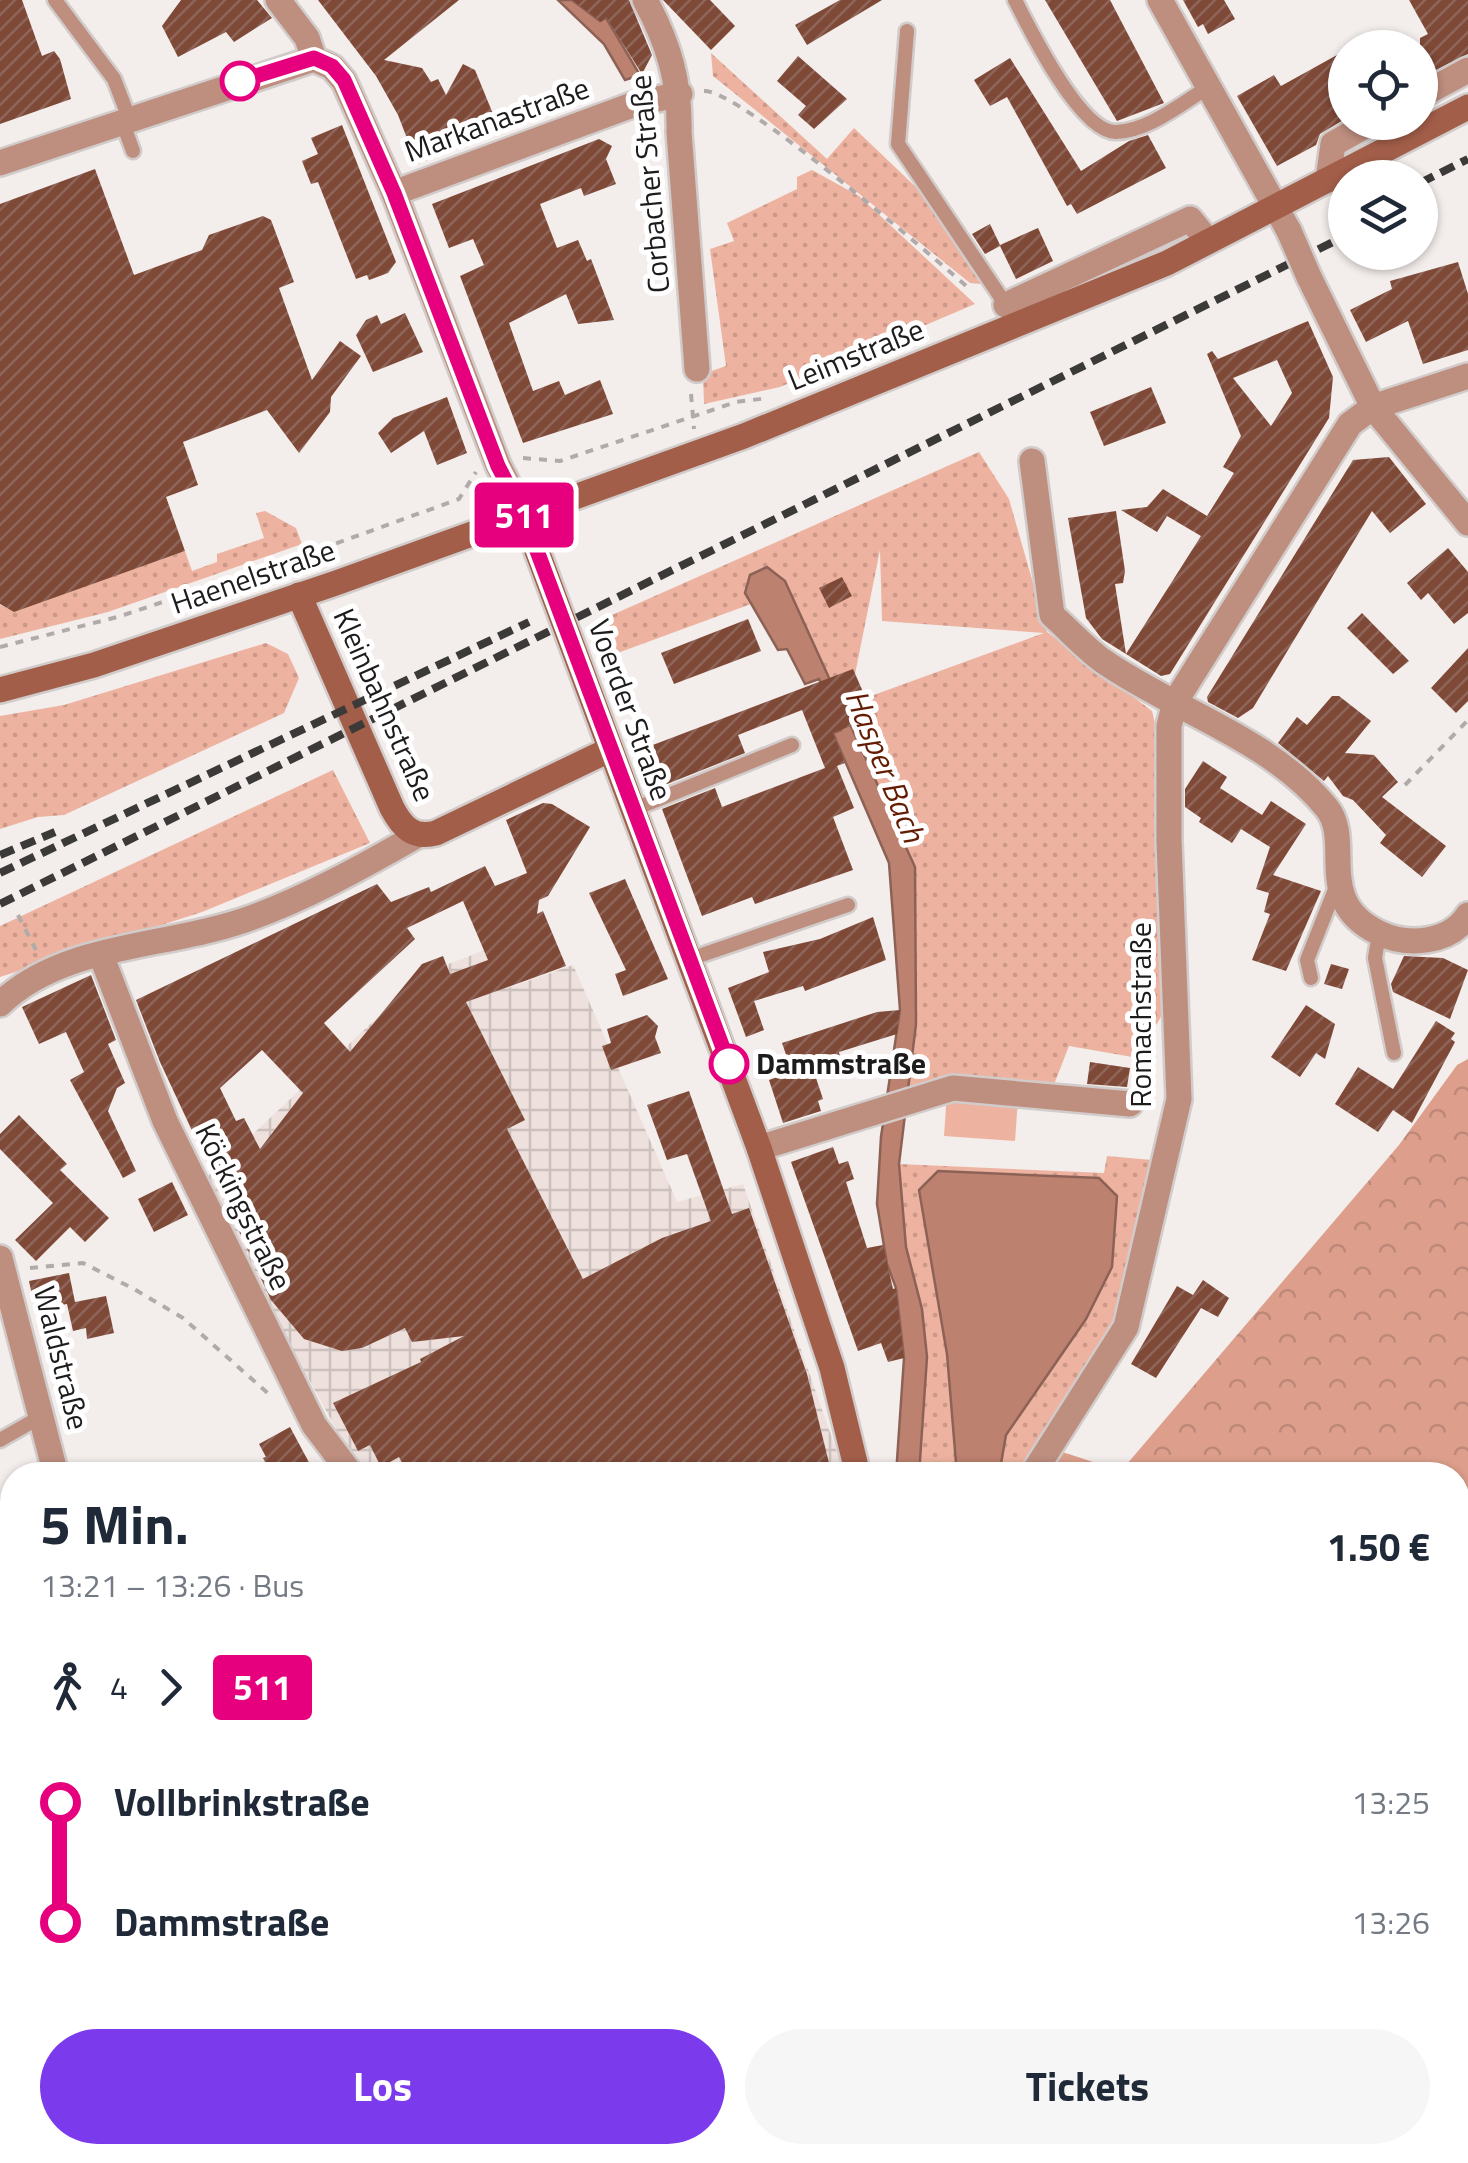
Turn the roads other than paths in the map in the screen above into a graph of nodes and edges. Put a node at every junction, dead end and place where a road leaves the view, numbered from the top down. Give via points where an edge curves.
1 (54, 0) edge
2 (278, 0) edge
3 (645, 0) edge
4 (1015, 0) edge
5 (1160, 0) edge
6 (907, 31) dead end
7 (314, 58) junction
8 (1468, 70) edge
9 (1438, 86) edge
10 (1207, 88) junction
11 (680, 94) junction
12 (1468, 107) edge
13 (125, 119) junction
14 (133, 151) dead end
15 (1366, 160) edge
16 (0, 163) edge
17 (1328, 180) edge
18 (394, 193) junction
19 (1275, 207) junction
20 (1003, 310) junction
21 (697, 369) road end
22 (1468, 376) edge
23 (1373, 407) junction
24 (1032, 461) dead end
25 (524, 516) junction
26 (1468, 523) edge
27 (299, 595) junction
28 (0, 690) edge
29 (1174, 702) junction
30 (792, 745) dead end
31 (608, 750) junction
32 (632, 810) junction
33 (418, 835) junction
34 (1336, 886) junction
35 (848, 905) dead end
36 (1468, 916) edge
37 (1380, 933) junction
38 (101, 955) junction
39 (687, 960) junction
40 (1312, 978) dead end
41 (0, 1004) edge
42 (1394, 1053) dead end
43 (1130, 1104) dead end
44 (759, 1148) junction
45 (4, 1282) edge
46 (42, 1416) junction
47 (0, 1440) edge
48 (53, 1462) edge
49 (342, 1462) edge
50 (855, 1462) edge
51 (1040, 1462) edge

1 - 13 lane via 114,79
2 - 7 street, Voerder Straße
3 - 11 street, Corbacher Straße via 667,41
4 - 10 lane via 1079,107 1104,131 1146,124
5 - 10 street
6 - 20 lane via 898,144
7 - 13 street
7 - 18 street, Voerder Straße via 344,80
8 - 9 street
10 - 19 street
11 - 18 street, Markanastraße via 634,104
11 - 21 street, Corbacher Straße
12 - 15 main road, Leimstraße
13 - 14 lane
13 - 16 street
17 - 19 main road, Leimstraße
18 - 25 street, Voerder Straße via 498,466
19 - 20 main road, Leimstraße via 1208,242
19 - 23 street, bridge
20 - 25 main road, Leimstraße via 696,454
22 - 23 street
23 - 26 street
23 - 29 street, Romachstraße via 1350,424
24 - 29 street via 1052,615 1102,660
25 - 27 main road, Haenelstraße
25 - 31 main road, Voerder Straße
27 - 28 main road, Haenelstraße
27 - 33 main road, Kleinbahnstraße via 392,808 402,826
29 - 34 street via 1272,758 1329,809 1336,830
29 - 51 street, Romachstraße via 1169,842 1179,1099 1126,1327
30 - 32 lane
31 - 32 main road, Voerder Straße
31 - 33 main road via 436,833
32 - 39 main road, Voerder Straße
33 - 38 street via 360,869 244,920
34 - 37 street
34 - 40 lane via 1307,960
35 - 39 lane
36 - 37 street via 1446,936 1425,941
37 - 42 lane via 1376,958
38 - 41 street via 21,984
38 - 49 street, Köckingstraße via 165,1121 314,1425
39 - 44 main road, Voerder Straße
43 - 44 street, Romachstraße via 970,1088 878,1108
44 - 50 main road, Voerder Straße via 832,1368
45 - 46 street, Waldstraße
46 - 47 lane
46 - 48 street, Waldstraße

